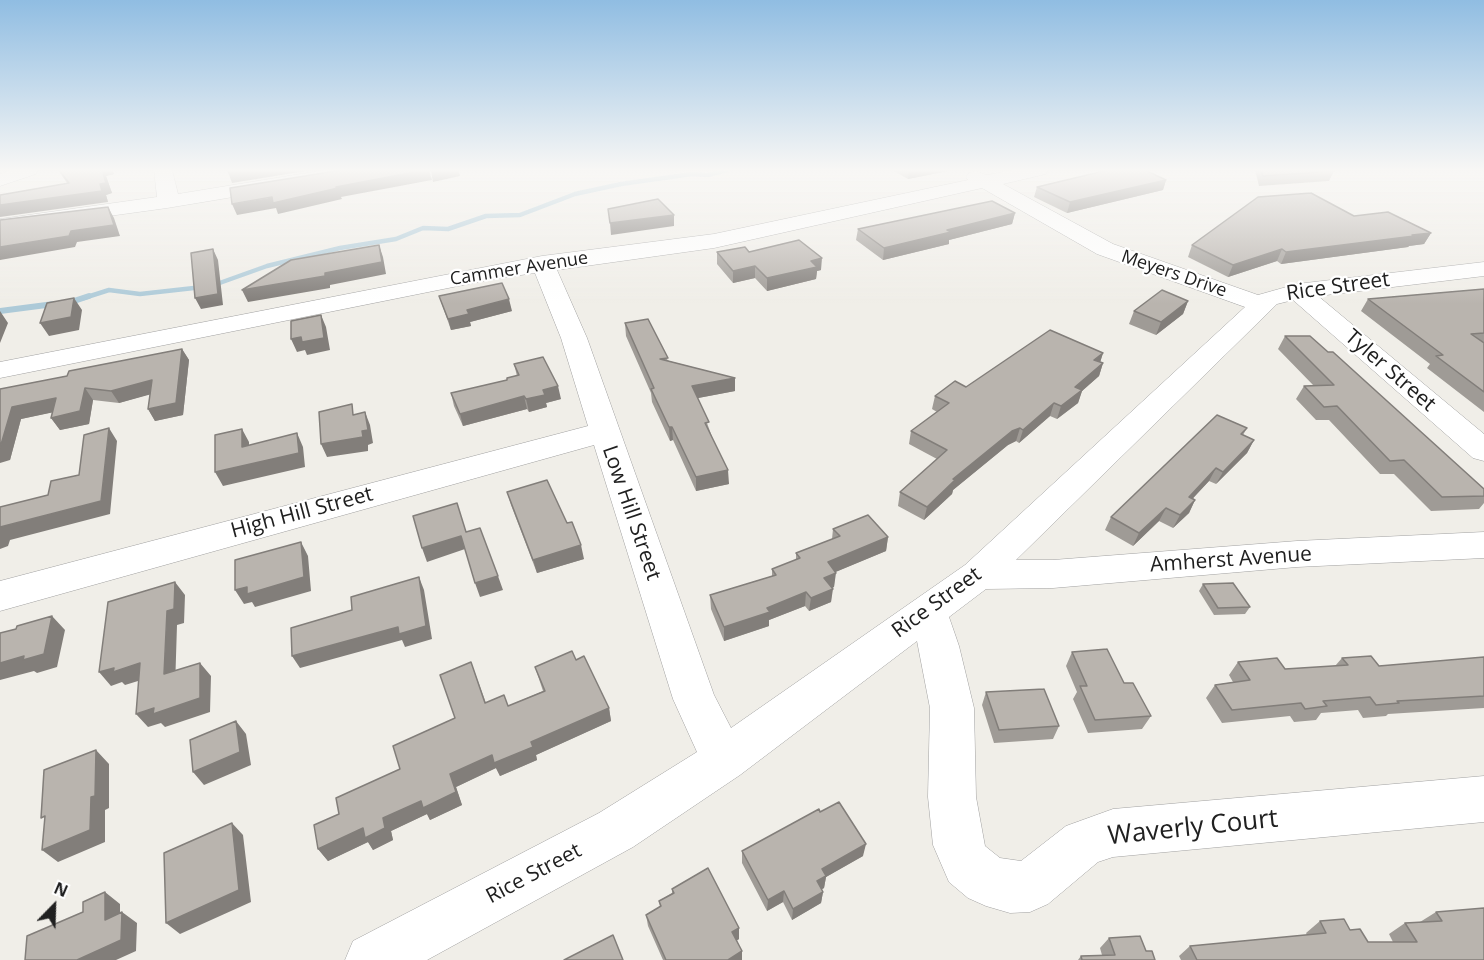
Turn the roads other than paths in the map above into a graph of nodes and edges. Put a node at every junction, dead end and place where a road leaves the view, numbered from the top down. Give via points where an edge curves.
1 (74, 215) edge
2 (834, 215) edge
3 (1044, 215) edge
4 (0, 225) edge
5 (542, 263) junction
6 (1484, 270) edge
7 (1278, 297) junction
8 (0, 370) edge
9 (604, 432) junction
10 (1484, 452) edge
11 (1484, 545) edge
12 (978, 575) junction
13 (0, 596) edge
14 (927, 610) junction
15 (724, 760) junction
16 (1484, 799) edge
17 (372, 960) edge

1 - 4 street
2 - 5 street, Cammer Avenue via 714,242
3 - 7 street, Meyers Drive via 1105,249
5 - 8 street, Cammer Avenue
5 - 9 street, Low Hill Street via 574,338
6 - 7 street, Rice Street
7 - 10 street, Tyler Street
7 - 12 street, Rice Street
9 - 13 street, High Hill Street
9 - 15 street, Low Hill Street via 694,699
11 - 12 street, Amherst Avenue via 1286,555 1053,574
12 - 14 street, Rice Street
14 - 15 street, Rice Street
14 - 16 street, Waverly Court via 952,708 952,797 958,845 967,864 986,880 1010,887 1030,886 1083,843 1113,833
15 - 17 street, Rice Street via 616,830

